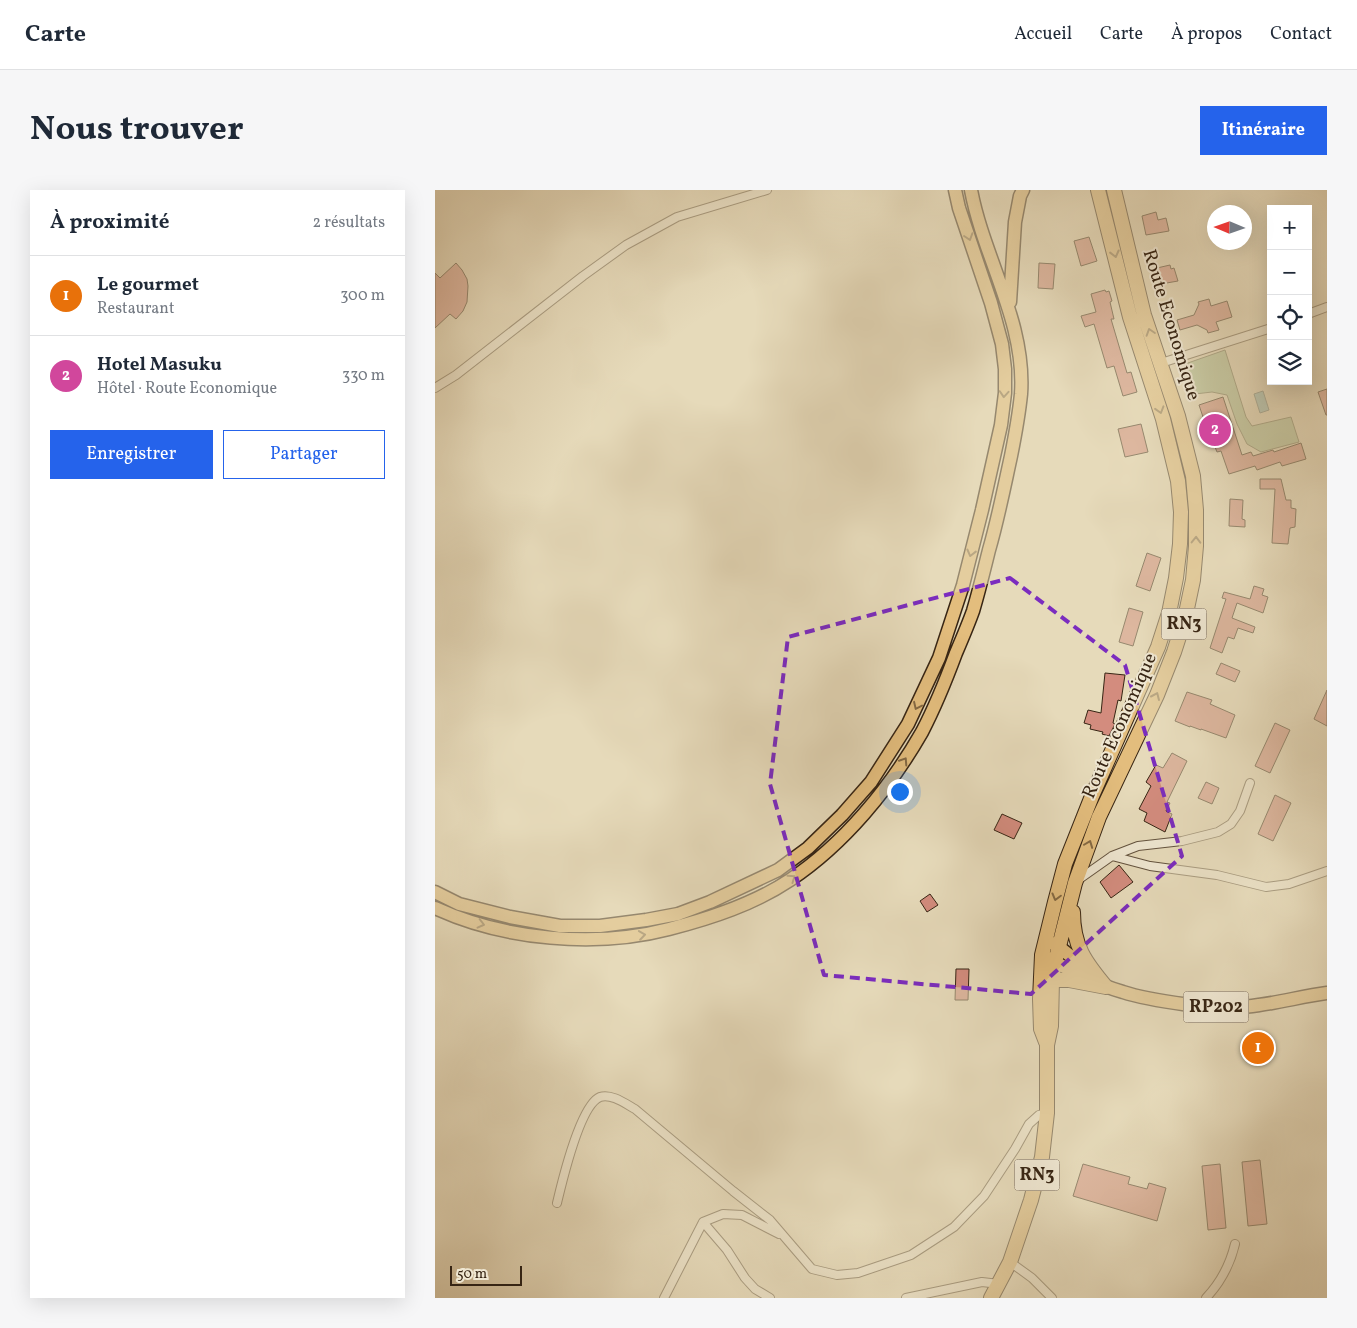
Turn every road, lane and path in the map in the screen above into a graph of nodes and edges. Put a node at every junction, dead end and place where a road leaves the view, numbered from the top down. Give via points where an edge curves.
1 (767, 190) edge
2 (955, 190) edge
3 (971, 190) edge
4 (1023, 190) edge
5 (1091, 190) edge
6 (1098, 190) edge
7 (1114, 190) edge
8 (1109, 230) junction
9 (1327, 307) edge
10 (1312, 313) edge
11 (1267, 329) edge
12 (1017, 342) junction
13 (1153, 366) junction
14 (435, 388) edge
15 (1250, 783) dead end
16 (1091, 796) junction
17 (1106, 802) junction
18 (1112, 856) junction
19 (1327, 871) edge
20 (1074, 885) junction
21 (435, 892) edge
22 (435, 908) edge
23 (1045, 939) junction
24 (1059, 947) junction
25 (1042, 955) junction
26 (1055, 962) junction
27 (1052, 980) junction
28 (1106, 987) junction
29 (1327, 993) edge
30 (1047, 1045) junction
31 (1047, 1113) junction
32 (557, 1202) dead end
33 (703, 1222) junction
34 (783, 1236) junction
35 (1235, 1244) dead end
36 (1010, 1262) junction
37 (999, 1284) junction
38 (664, 1298) edge
39 (770, 1298) edge
40 (906, 1298) edge
41 (991, 1298) edge
42 (1052, 1298) edge
43 (1205, 1298) edge

1 - 14 street via 677,217 626,245
2 -> 21 main road via 1002,344 1005,393 1001,425 963,585 939,658 908,724 871,782 808,848 777,870 678,914 600,926 560,926 459,904
3 - 12 main road
4 - 12 main road via 1015,222 1010,287
5 - 8 main road
6 - 8 highway, Route Economique / RN3
13 -> 7 highway, Route Economique / RN3
8 -> 13 highway, Route Economique / RN3 via 1130,317
9 - 10 street
11 - 13 street
22 -> 12 main road via 499,929 563,939 605,940 646,935 720,914 757,899 819,858 855,824 887,786 922,731 973,612 1014,438 1021,395
13 -> 16 highway, Route Economique / RN3 via 1178,481 1181,544 1169,613 1158,647
17 -> 13 highway, Route Economique / RN3 via 1174,652 1185,618 1197,546 1193,476 1178,416
15 - 18 street via 1240,811 1231,824 1218,832 1182,841 1138,846
16 - 17 highway
16 -> 23 highway, Route Economique / RN3 via 1065,864
20 -> 17 highway, Route Economique / RN3
18 - 19 street via 1266,887 1289,884
18 - 20 street
20 - 24 highway, Route Economique / RN3
20 - 28 highway via 1073,931 1080,952
23 - 24 main road
23 - 25 highway, Route Economique / RN3
24 - 26 highway, Route Economique / RN3
24 - 28 main road
25 - 26 main road
25 - 30 highway, Route Economique / RN3 via 1041,1029
26 - 27 highway, Route Economique / RN3
26 - 28 main road
27 - 28 highway
27 - 30 highway, Route Economique / RN3 via 1051,1026
28 - 29 main road, RP202 via 1147,998 1208,1007 1259,1005
30 - 31 highway, Route Economique / RN3
31 - 34 street via 1029,1124 984,1196 954,1227 911,1255 858,1272 837,1275 812,1269
31 - 36 highway, Route Economique / RN3 via 1042,1157
32 - 34 street via 580,1125 592,1103 601,1097 612,1098 635,1109 771,1220
33 - 34 street via 723,1214 742,1215
33 - 38 street
33 - 39 street via 745,1278
35 - 43 street via 1225,1273
36 - 37 highway, Route Economique / RN3
36 - 42 street
37 - 40 street via 982,1282
37 - 41 highway, Route Economique / RN3

